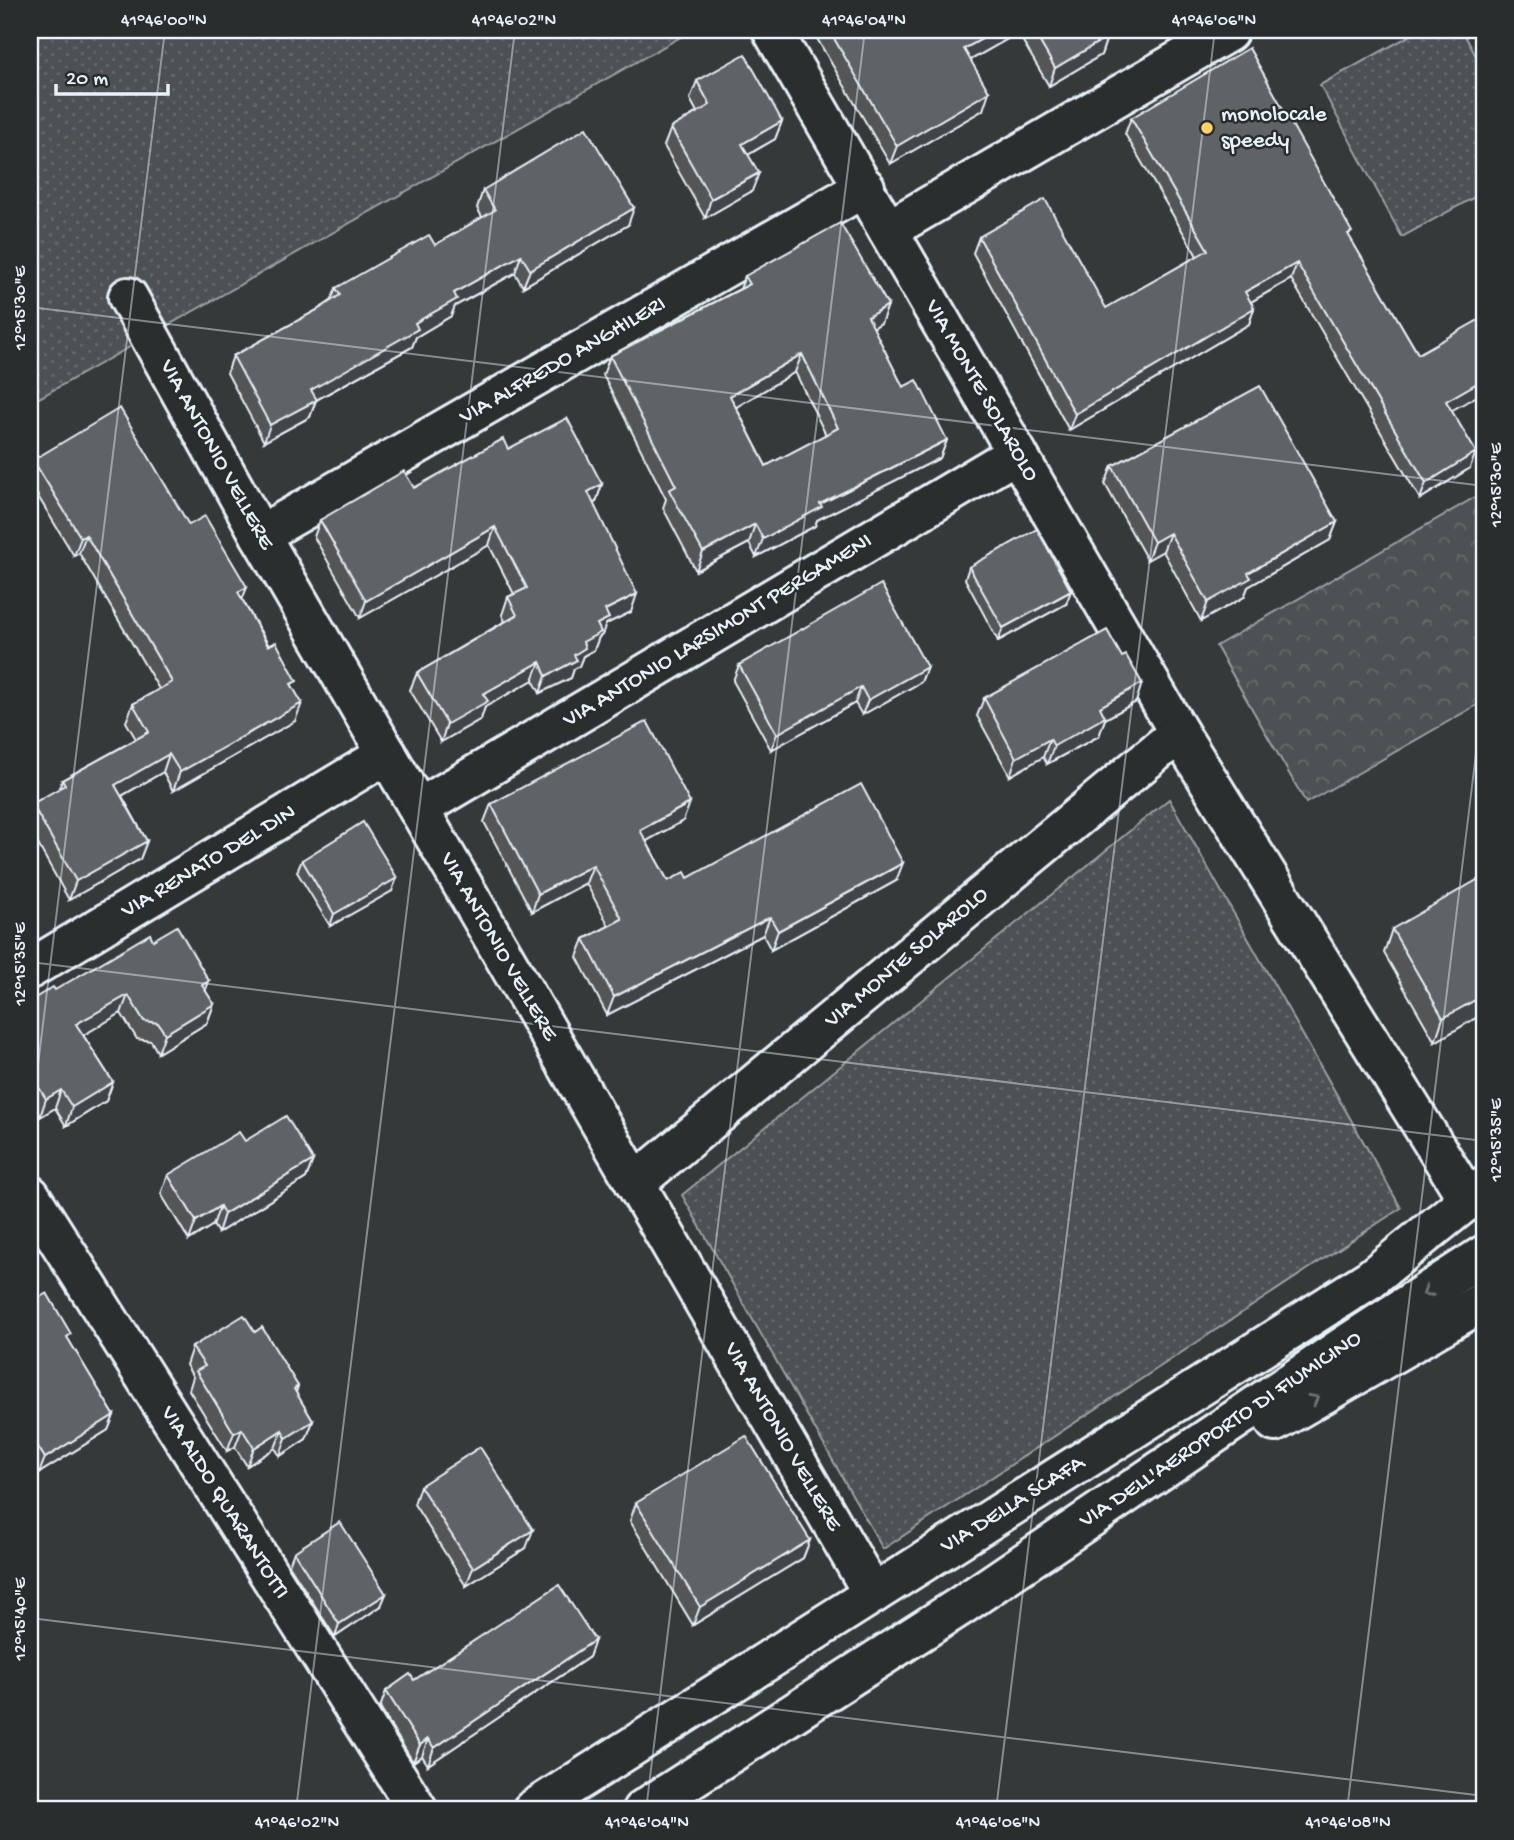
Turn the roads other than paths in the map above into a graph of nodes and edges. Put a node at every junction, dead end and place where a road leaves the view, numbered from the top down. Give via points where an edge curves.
1 (772, 30) edge
2 (1228, 32) edge
3 (865, 187) junction
4 (888, 230) junction
5 (128, 297) dead end
6 (1017, 453) junction
7 (260, 536) junction
8 (1179, 733) junction
9 (387, 754) junction
10 (418, 809) junction
11 (30, 969) edge
12 (635, 1183) junction
13 (1476, 1194) edge
14 (30, 1195) edge
15 (41, 1237) edge
16 (1484, 1255) edge
17 (1484, 1301) edge
18 (1484, 1332) edge
19 (1361, 1371) junction
20 (873, 1594) junction
21 (959, 1607) junction
22 (418, 1810) edge
23 (532, 1810) edge
24 (642, 1810) edge

1 - 3 street, VIA MONTE SOLAROLO
2 - 4 street
3 - 4 street, VIA MONTE SOLAROLO
3 - 7 street, VIA ALFREDO ANGHILERI
4 - 6 street, VIA MONTE SOLAROLO
5 - 7 street, VIA ANTONIO VELLERE
6 - 8 street, VIA MONTE SOLAROLO
6 - 10 street, VIA ANTONIO LARSIMONT PERGAMENI
7 - 9 street, VIA ANTONIO VELLERE
8 - 12 street, VIA MONTE SOLAROLO
8 - 13 street, VIA MONTE SOLAROLO
9 - 10 street, VIA ANTONIO VELLERE
9 - 11 street, VIA RENATO DEL DIN
10 - 12 street, VIA ANTONIO VELLERE
12 - 20 street, VIA ANTONIO VELLERE
13 - 20 street, VIA DELLA SCAFA via 1370,1279
14 - 15 street, VIA ALDO QUARANTOTTI
15 - 22 street, VIA ALDO QUARANTOTTI
16 -> 21 street, VIA DELL'AEROPORTO DI FIUMICINO
17 - 19 street, VIA DELL'AEROPORTO DI FIUMICINO
18 - 19 street
21 -> 19 street, VIA DELL'AEROPORTO DI FIUMICINO
20 - 23 street, VIA DELLA SCAFA
21 - 24 street, VIA DELL'AEROPORTO DI FIUMICINO

